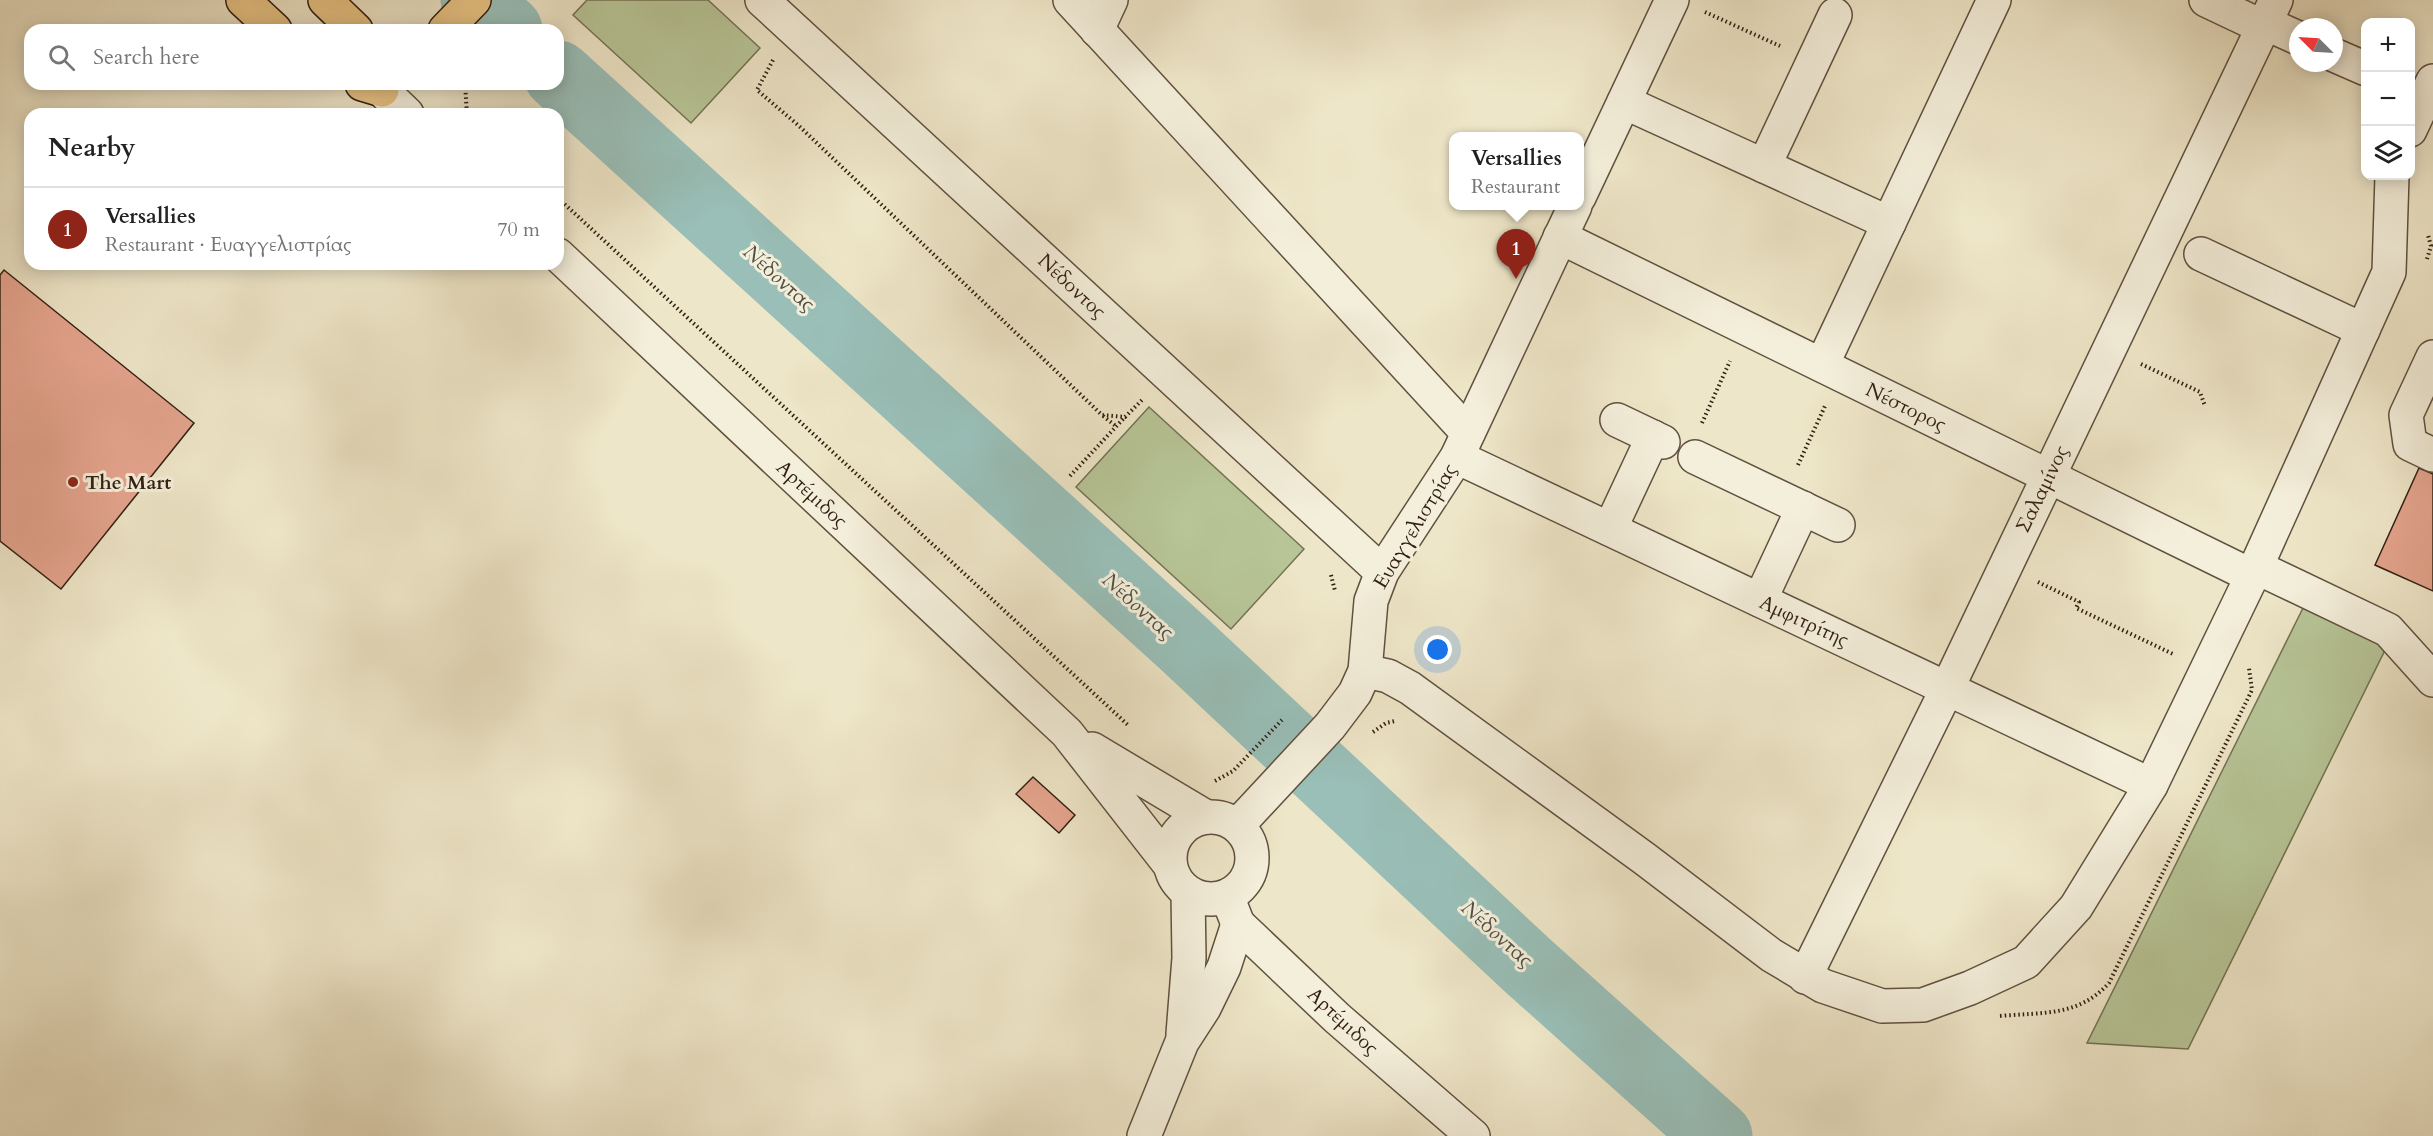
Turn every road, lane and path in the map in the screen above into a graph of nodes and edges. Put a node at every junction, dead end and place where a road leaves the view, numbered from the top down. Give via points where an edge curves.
1 (243, 0) edge
2 (325, 0) edge
3 (474, 0) edge
4 (762, 0) edge
5 (1070, 0) edge
6 (1111, 0) edge
7 (1994, 0) edge
8 (2206, 0) edge
9 (1686, 5) edge
10 (1835, 15) dead end
11 (2268, 17) edge
12 (269, 24) edge
13 (350, 24) edge
14 (451, 24) edge
15 (1097, 30) junction
16 (2289, 32) edge
17 (776, 52) dead end
18 (2343, 59) edge
19 (1813, 61) junction
20 (2361, 67) edge
21 (382, 90) edge
22 (465, 90) edge
23 (2423, 90) edge
24 (1624, 102) junction
25 (401, 108) edge
26 (467, 108) edge
27 (2411, 126) edge
28 (1764, 166) junction
29 (2392, 180) edge
30 (1584, 186) edge
31 (564, 204) edge
32 (1573, 210) edge
33 (1889, 223) junction
34 (1560, 237) junction
35 (2201, 254) dead end
36 (564, 261) edge
37 (1746, 328) junction
38 (2363, 330) junction
39 (2109, 350) junction
40 (2433, 357) edge
41 (1831, 370) junction
42 (1149, 397) dead end
43 (2205, 406) dead end
44 (1102, 415) junction
45 (1125, 417) junction
46 (1617, 420) dead end
47 (1117, 427) junction
48 (1462, 445) junction
49 (1697, 445) joint
50 (2433, 455) edge
51 (1070, 476) dead end
52 (2049, 477) junction
53 (1792, 503) junction
54 (1838, 525) dead end
55 (1610, 530) junction
56 (1329, 567) dead end
57 (2005, 567) junction
58 (2254, 571) junction
59 (1382, 572) junction
60 (1336, 598) dead end
61 (1760, 600) junction
62 (2207, 669) junction
63 (1365, 672) junction
64 (2433, 680) edge
65 (1947, 689) junction
66 (1287, 715) dead end
67 (1336, 719) junction
68 (1398, 721) dead end
69 (1135, 732) dead end
70 (1067, 733) junction
71 (1207, 780) dead end
72 (2151, 785) junction
73 (1206, 817) junction
74 (1237, 826) junction
75 (1170, 866) junction
76 (1188, 893) junction
77 (1233, 910) junction
78 (1805, 977) junction
79 (1182, 1042) junction
80 (1144, 1136) edge
81 (1473, 1136) edge

1 - 12 main road
2 - 13 main road
3 - 14 main road
4 - 59 street, Νέδοντος
5 - 15 street
6 - 15 street
7 - 33 street
8 - 11 street
9 - 19 path
9 - 24 street
10 - 19 street
11 - 16 street
11 - 39 street, Σαλαμίνος
15 - 48 street
17 - 44 path via 757,90
18 - 20 street
19 - 28 street
21 - 25 street
22 - 26 path
23 - 27 street
24 - 28 street
24 - 30 street
28 - 33 street
29 - 38 street via 2389,272
31 - 69 path
32 - 34 street, Ευαγγελιστρίας
33 - 41 street
34 - 37 street, Νέστορος
34 - 48 street, Ευαγγελιστρίας
35 - 38 street
36 - 70 street, Αρτέμιδος
37 - 41 street, Νέστορος
37 - 49 path
38 - 58 street
39 - 43 path via 2200,392
39 - 52 street, Σαλαμίνος
40 - 50 street via 2406,415 2410,444
41 - 52 street, Νέστορος
41 - 53 path
42 - 45 path via 1141,399
44 - 45 path
44 - 47 path
45 - 47 path
46 - 55 street via 1658,439
47 - 51 path
48 - 55 street, Αμφιτρίτης
48 - 59 street, Ευαγγελιστρίας
49 - 53 street
52 - 57 street, Σαλαμίνος
52 - 58 street, Νέστορος
53 - 54 street
53 - 61 street
55 - 61 street, Αμφιτρίτης
56 - 60 path
57 - 62 path via 2079,602 2076,608
57 - 65 street, Σαλαμίνος
58 - 62 street
58 - 64 street, Νέστορος via 2388,630
59 - 63 street, Ευαγγελιστρίας via 1371,601
61 - 65 street, Αμφιτρίτης
62 - 72 street
63 - 67 street, Ευαγγελιστρίας
63 - 78 street via 1388,676 1410,688
65 - 72 street, Αμφιτρίτης
65 - 78 street, Σαλαμίνος
66 - 71 path via 1233,771 1215,781
67 - 68 path via 1367,736 1386,723
67 - 74 street, Ευαγγελιστρίας
70 - 73 street, Αρτέμιδος
70 - 75 street, Αρτέμιδος
72 - 78 street via 2076,907 2026,962 1923,1005 1882,1006
73 - 74 street, Αρτέμιδος via 1223,818
73 - 75 street via 1190,822 1177,833
74 - 77 street via 1246,837 1252,864
75 - 76 street, Αρτέμιδος via 1176,881
76 - 77 street
76 - 79 street via 1189,958
77 - 79 street via 1224,967
77 - 81 street, Αρτέμιδος via 1337,1018
79 - 80 street

